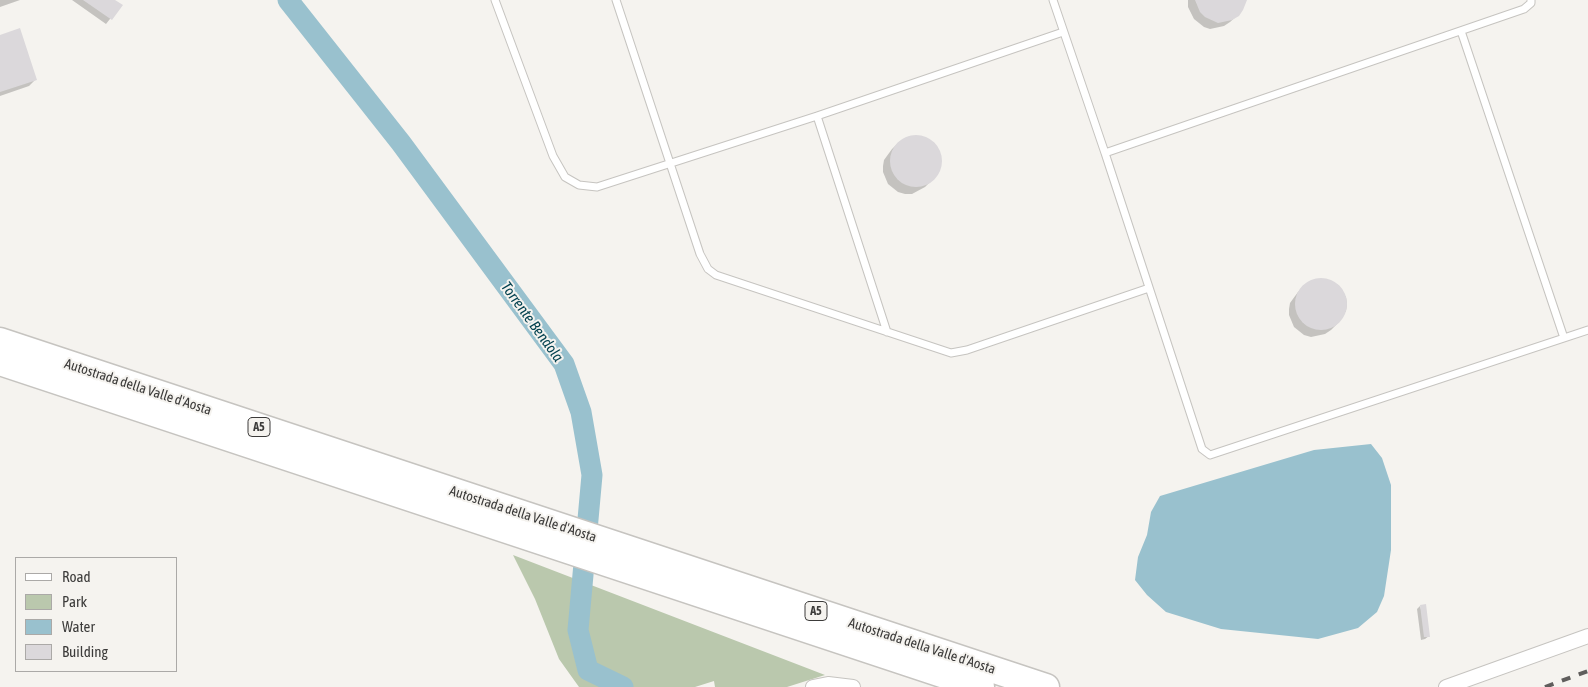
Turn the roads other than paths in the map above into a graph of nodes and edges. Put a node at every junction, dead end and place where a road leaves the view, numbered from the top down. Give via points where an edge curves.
1 (495, 0) edge
2 (616, 0) edge
3 (1053, 0) edge
4 (1532, 0) edge
5 (1461, 31) junction
6 (1063, 32) junction
7 (817, 116) junction
8 (1105, 153) junction
9 (670, 164) junction
10 (1149, 288) junction
11 (1588, 330) edge
12 (887, 332) junction
13 (1564, 338) junction
14 (0, 341) edge
15 (0, 362) edge
16 (517, 523) junction
17 (587, 546) junction
18 (1588, 636) edge
19 (813, 687) edge
20 (853, 687) edge
21 (981, 687) edge
22 (1046, 687) edge
23 (1446, 687) edge

1 - 9 lane via 553,156 566,177 580,186 597,187
2 - 9 lane
3 - 6 lane
4 - 5 lane via 1524,9
5 - 8 lane
5 - 13 lane
6 - 7 lane
6 - 8 lane
7 - 9 lane
7 - 12 lane
8 - 10 lane
9 - 12 lane via 700,254 716,276
10 - 12 lane via 951,353
10 - 13 lane via 1202,450 1210,455
11 - 13 lane
14 - 16 highway, Autostrada della Valle d'Aosta / A5
15 - 16 highway, Autostrada della Valle d'Aosta / A5
16 - 17 highway, Autostrada della Valle d'Aosta / A5
17 - 21 highway, Autostrada della Valle d'Aosta / A5
17 - 22 highway, Autostrada della Valle d'Aosta / A5
18 - 23 street
19 - 20 street via 828,684

